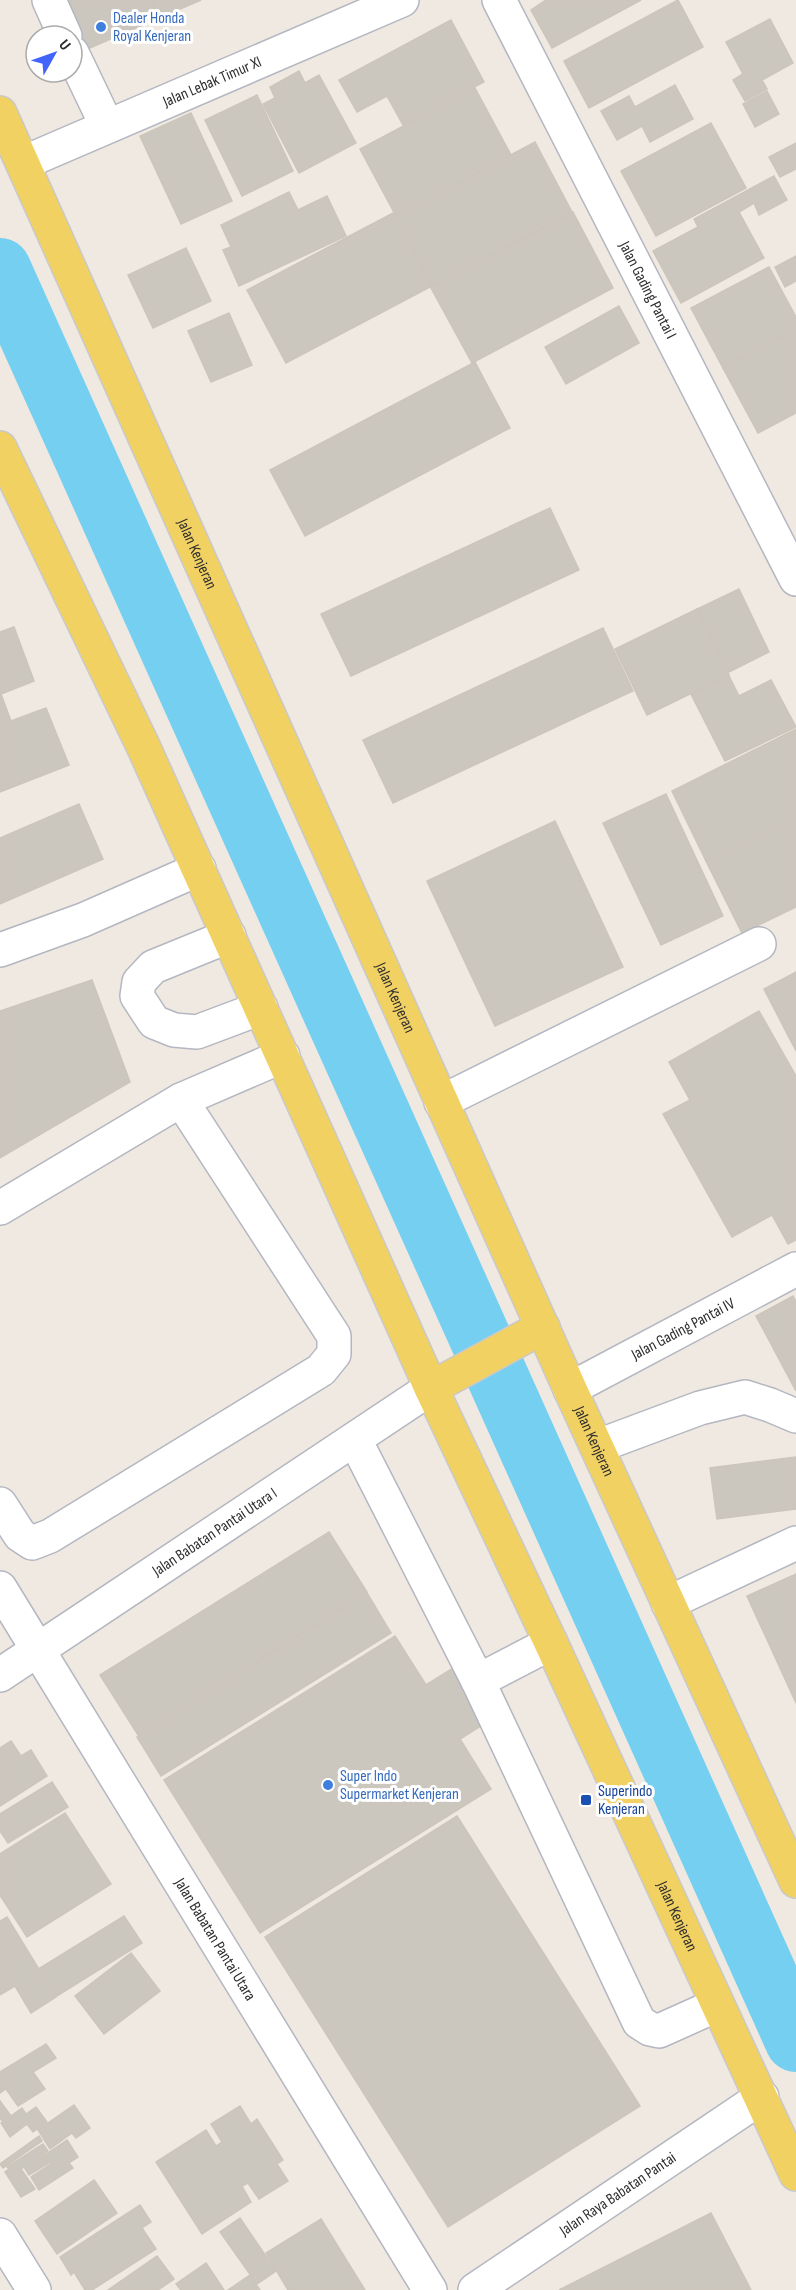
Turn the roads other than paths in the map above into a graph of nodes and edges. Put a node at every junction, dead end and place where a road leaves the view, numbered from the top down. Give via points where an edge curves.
1 (50, 0) edge
2 (402, 0) edge
3 (499, 0) edge
4 (60, 24) edge
5 (84, 78) edge
6 (0, 113) edge
7 (107, 126) junction
8 (22, 163) junction
9 (2, 457) edge
10 (796, 579) edge
11 (199, 869) junction
12 (229, 936) junction
13 (759, 944) dead end
14 (0, 950) edge
15 (261, 1008) junction
16 (283, 1056) junction
17 (181, 1100) junction
18 (441, 1102) junction
19 (0, 1208) edge
20 (796, 1269) edge
21 (539, 1329) junction
22 (434, 1387) junction
23 (570, 1389) junction
24 (796, 1416) edge
25 (355, 1440) junction
26 (598, 1446) junction
27 (0, 1504) edge
28 (796, 1543) edge
29 (0, 1588) edge
30 (668, 1603) junction
31 (551, 1643) junction
32 (38, 1650) junction
33 (0, 1675) edge
34 (478, 1681) junction
35 (796, 1881) edge
36 (717, 2005) junction
37 (762, 2097) junction
38 (796, 2174) edge
39 (0, 2235) edge
40 (34, 2290) edge
41 (430, 2290) edge
42 (475, 2290) edge

1 - 4 street
2 - 7 street, Jalan Lebak Timur XI
3 - 10 street, Jalan Gading Pantai I
5 - 7 street
6 - 8 main road, Jalan Kenjeran
7 - 8 street, Jalan Lebak Timur XI
8 - 18 main road, Jalan Kenjeran
9 - 11 main road, Jalan Kenjeran
11 - 12 main road, Jalan Kenjeran
11 - 14 street via 83,920
12 - 15 main road, Jalan Kenjeran
12 - 15 street via 153,967 139,982 137,996 154,1022 174,1030 197,1032
13 - 18 street
15 - 16 main road, Jalan Kenjeran
16 - 17 street
16 - 22 main road, Jalan Kenjeran
17 - 19 street
17 - 27 street via 334,1336 334,1354 321,1370 50,1536 32,1543 20,1535
18 - 21 main road, Jalan Kenjeran
20 - 23 street, Jalan Gading Pantai IV
21 - 22 main road
21 - 23 main road, Jalan Kenjeran
22 - 25 street, Jalan Babatan Pantai Utara I
22 - 31 main road, Jalan Kenjeran
23 - 26 main road, Jalan Kenjeran
24 - 26 street via 745,1397 700,1408
25 - 32 street, Jalan Babatan Pantai Utara I
25 - 34 street
26 - 30 main road, Jalan Kenjeran
28 - 30 street
29 - 32 street, Jalan Babatan Pantai Utara
30 - 35 main road, Jalan Kenjeran
31 - 34 street
31 - 36 main road, Jalan Kenjeran
32 - 33 street, Jalan Babatan Pantai Utara I
32 - 41 street, Jalan Babatan Pantai Utara
34 - 36 street via 639,2022 659,2031
36 - 37 main road, Jalan Kenjeran
37 - 38 main road, Jalan Kenjeran
37 - 42 street, Jalan Raya Babatan Pantai
39 - 40 street

